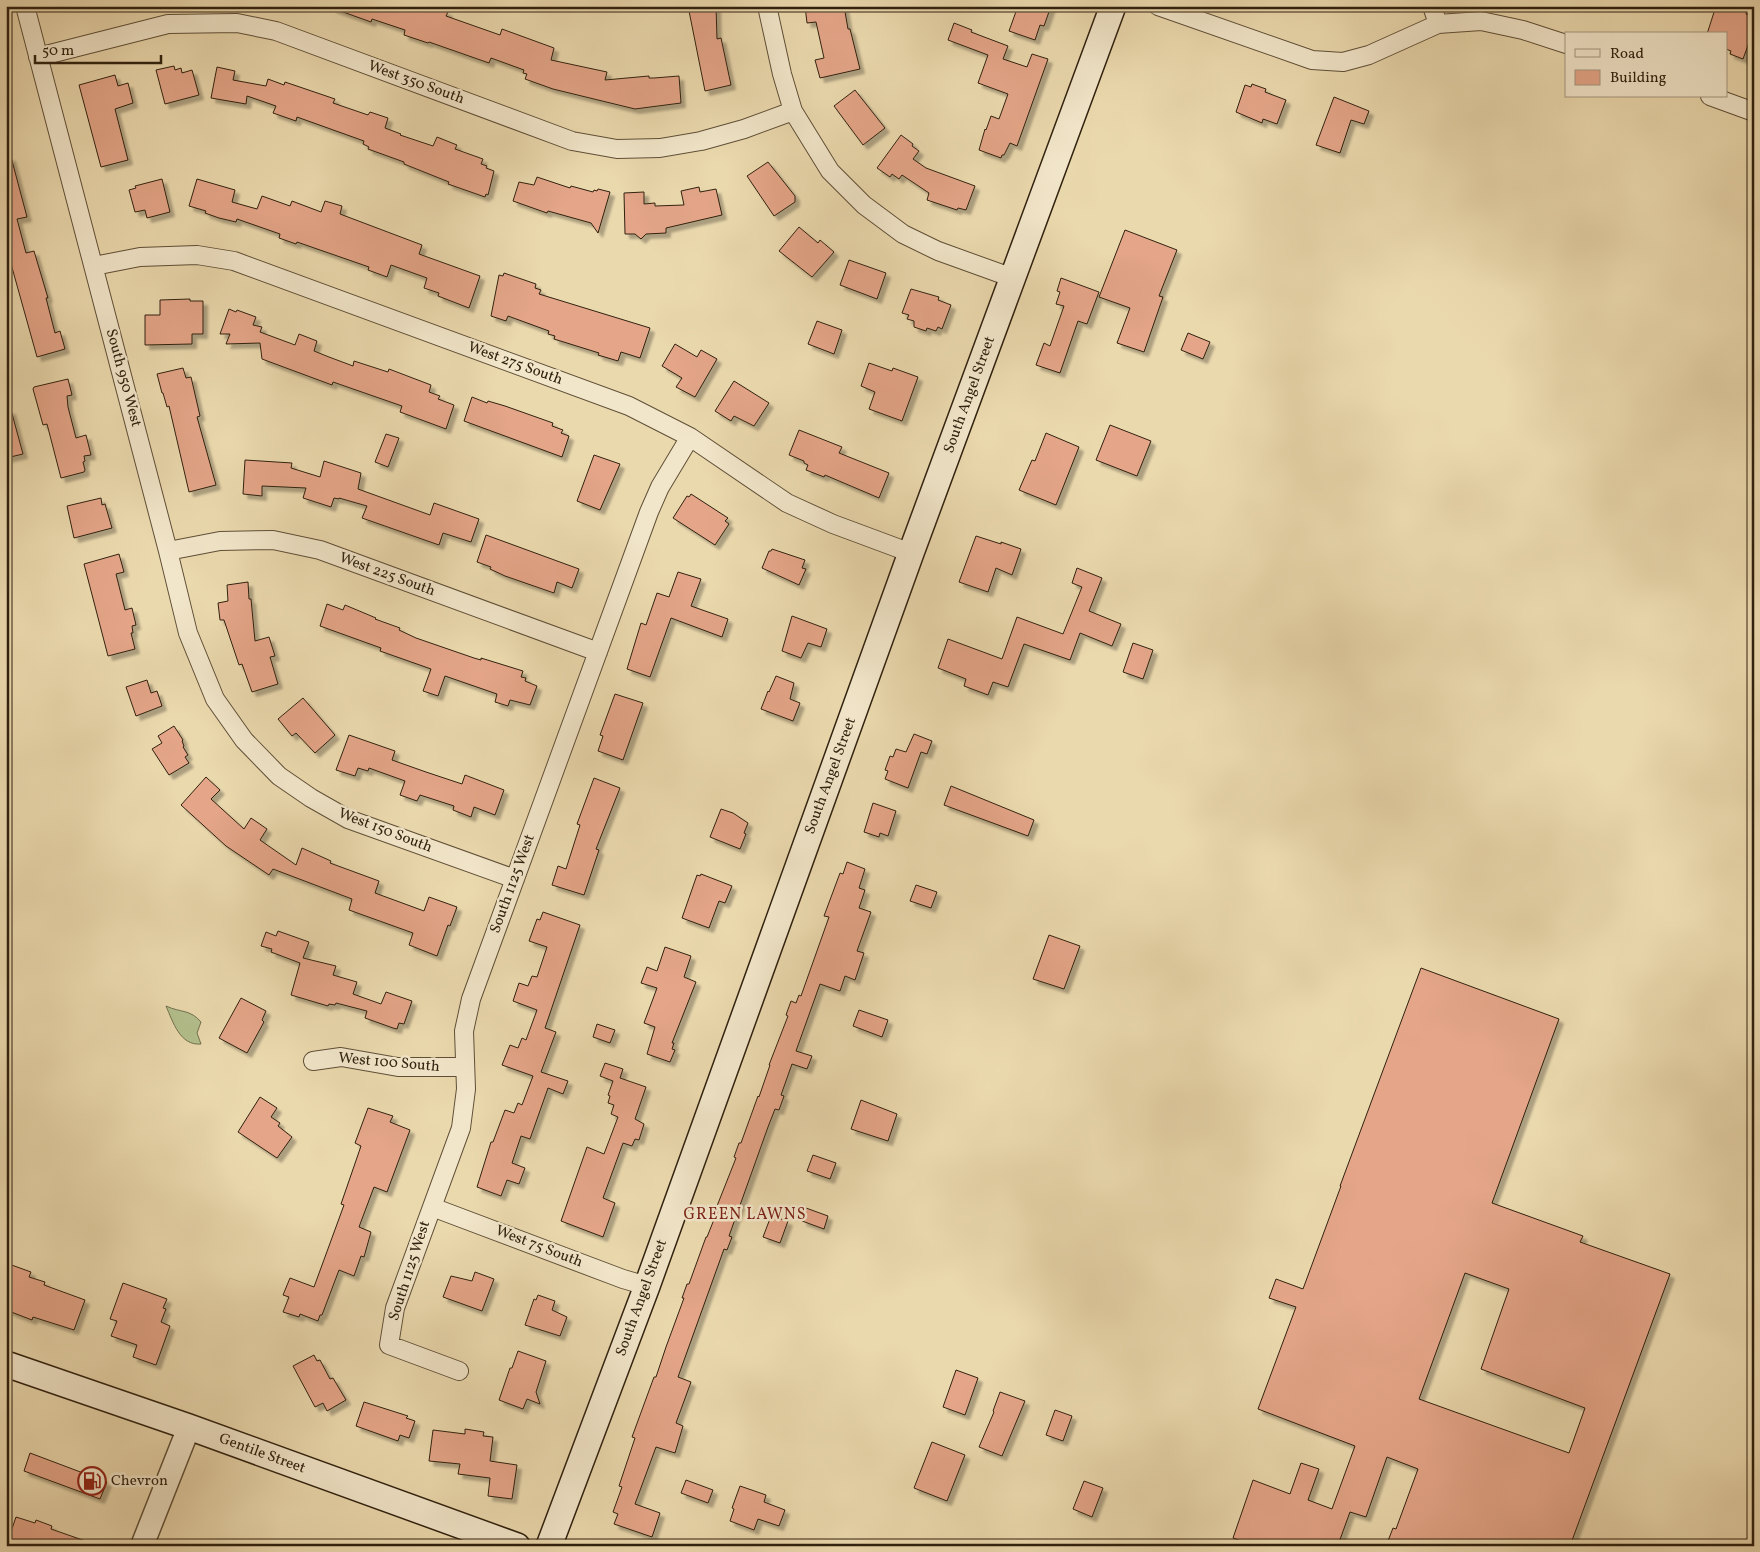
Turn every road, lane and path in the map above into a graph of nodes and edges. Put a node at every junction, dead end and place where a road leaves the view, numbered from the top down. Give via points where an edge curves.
1 (26, 6) edge
2 (767, 6) edge
3 (1113, 6) edge
4 (1158, 6) edge
5 (1432, 6) edge
6 (1438, 24) junction
7 (1565, 44) edge
8 (38, 57) junction
9 (1716, 98) edge
10 (792, 111) junction
11 (1754, 112) edge
12 (94, 266) junction
13 (1013, 278) junction
14 (690, 437) junction
15 (168, 551) junction
16 (911, 553) junction
17 (598, 652) junction
18 (244, 740) joint
19 (515, 879) junction
20 (313, 1061) dead end
21 (465, 1067) junction
22 (432, 1207) junction
23 (647, 1286) junction
24 (6, 1364) edge
25 (459, 1371) dead end
26 (189, 1427) junction
27 (142, 1546) edge
28 (517, 1546) edge
29 (549, 1546) edge

1 - 8 street, South 950 West
2 - 10 street
3 - 13 main road, South Angel Street
4 - 6 street via 1312,60 1344,62 1369,55
5 - 6 street
6 - 7 street via 1481,21
8 - 10 street, West 350 South via 168,24 237,22 276,31 572,141 617,149 660,148 701,141
8 - 12 street, South 950 West
9 - 11 street
10 - 13 street via 830,170 864,204 903,234 938,251
12 - 14 street, West 275 South via 140,257 178,255 234,261 629,406
12 - 15 street, South 950 West
13 - 16 main road, South Angel Street
14 - 16 street, West 275 South via 787,502 833,524
14 - 17 street, South 1125 West via 649,512
15 - 17 street, West 225 South via 220,542 273,540 320,550
15 - 18 street, South 950 West via 188,633 215,699
16 - 23 main road, South Angel Street
17 - 19 street, South 1125 West
18 - 19 street, West 150 South via 279,776 348,819
19 - 21 street, South 1125 West via 471,999 464,1031
20 - 21 street, West 100 South via 341,1058 398,1067
21 - 22 street, South 1125 West via 461,1128
22 - 23 street, West 75 South
22 - 25 street, South 1125 West via 395,1308 389,1344
23 - 29 main road, South Angel Street
24 - 26 main road, Gentile Street
26 - 27 street
26 - 28 main road, Gentile Street

